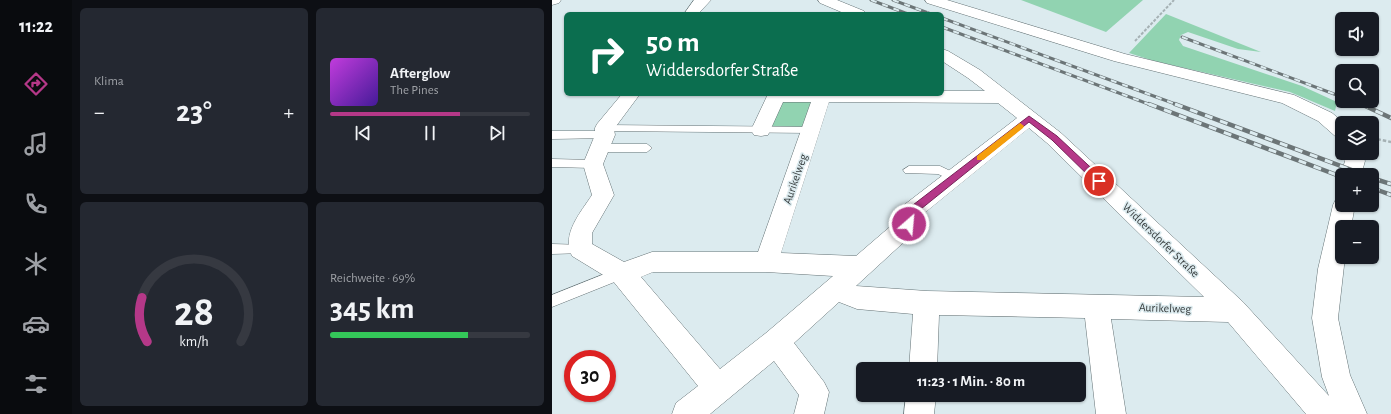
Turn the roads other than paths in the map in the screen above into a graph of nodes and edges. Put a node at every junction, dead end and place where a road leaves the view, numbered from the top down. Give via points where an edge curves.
1 (704, 0) edge
2 (932, 0) edge
3 (819, 3) edge
4 (692, 12) edge
5 (852, 12) edge
6 (944, 55) edge
7 (630, 96) edge
8 (776, 96) edge
9 (822, 96) joint
10 (1002, 97) junction
11 (1029, 118) junction
12 (1335, 125) edge
13 (760, 130) junction
14 (812, 130) junction
15 (552, 135) edge
16 (600, 144) junction
17 (647, 148) dead end
18 (552, 163) edge
19 (909, 170) dead end
20 (955, 178) junction
21 (1342, 212) edge
22 (552, 249) edge
23 (580, 249) junction
24 (766, 262) junction
25 (860, 267) junction
26 (622, 273) junction
27 (834, 288) junction
28 (552, 301) edge
29 (927, 304) junction
30 (1096, 306) junction
31 (1234, 310) junction
32 (776, 342) junction
33 (923, 362) edge
34 (718, 388) junction
35 (921, 402) edge
36 (687, 414) edge
37 (809, 414) edge
38 (920, 414) edge
39 (1111, 414) edge
40 (1326, 414) edge
41 (1352, 414) edge

1 - 4 street
2 - 12 street via 1120,58 1288,99 1325,117
3 - 5 street
6 - 10 street, Widdersdorfer Straße via 974,74
7 - 16 street
8 - 13 street
9 - 10 street
9 - 14 street, Aurikelweg
10 - 11 street, Widdersdorfer Straße
11 - 20 street
11 - 31 street, Widdersdorfer Straße via 1054,138
13 - 14 lane
13 - 16 lane
14 - 24 street, Aurikelweg
15 - 16 lane
16 - 17 lane
16 - 18 lane
16 - 23 street via 603,195 581,232
19 - 20 lane via 940,170
20 - 25 street via 912,211 909,224
21 - 41 street via 1330,269 1325,318 1336,377
22 - 23 lane
23 - 26 street
24 - 25 street
24 - 26 street via 652,262
25 - 27 street
26 - 28 lane
26 - 34 street
27 - 29 street, Aurikelweg via 856,298
27 - 32 street
29 - 30 street, Aurikelweg
29 - 33 street
30 - 31 street, Aurikelweg
30 - 39 street
31 - 40 street, Widdersdorfer Straße
32 - 34 street
32 - 37 street via 814,392
34 - 36 street
35 - 38 street

